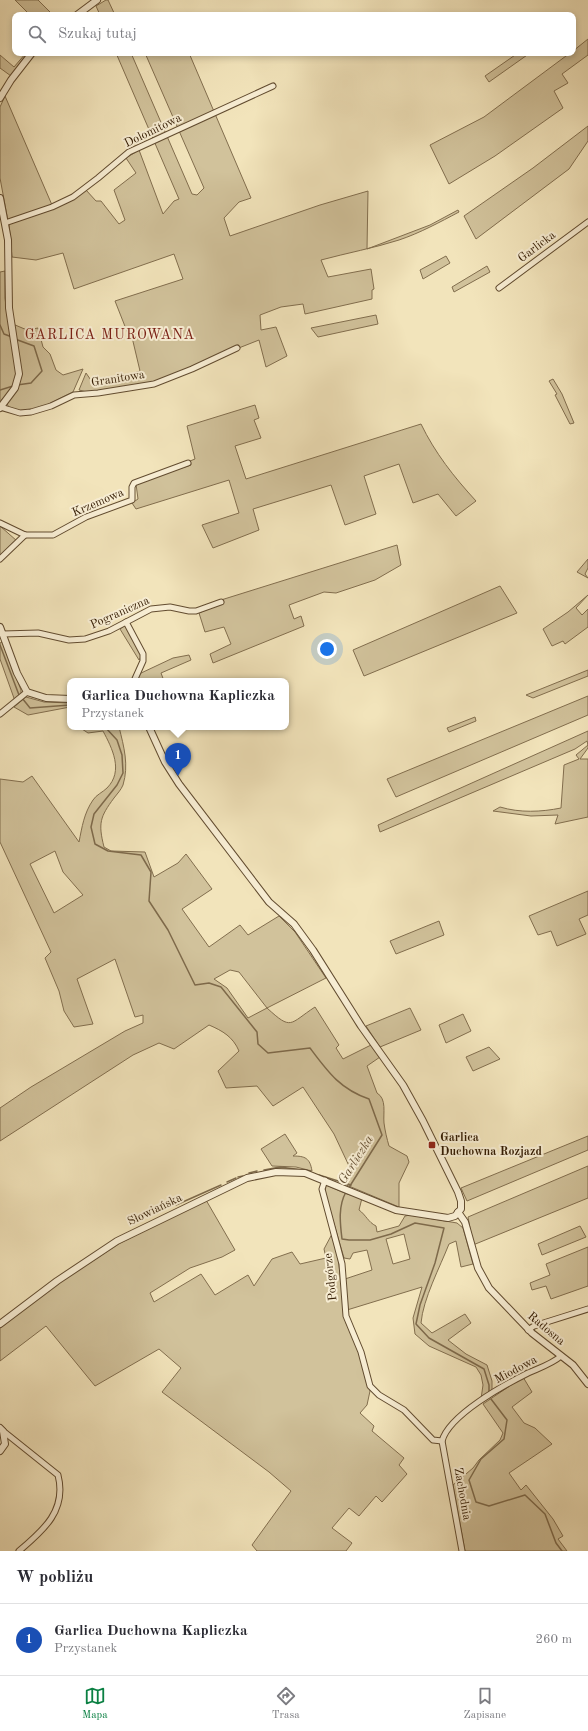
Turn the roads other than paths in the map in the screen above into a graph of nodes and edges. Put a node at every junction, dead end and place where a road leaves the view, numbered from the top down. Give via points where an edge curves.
1 (97, 0) edge
2 (81, 12) edge
3 (30, 56) edge
4 (274, 86) dead end
5 (0, 98) edge
6 (0, 198) edge
7 (588, 222) edge
8 (5, 223) junction
9 (499, 288) dead end
10 (237, 348) dead end
11 (0, 408) edge
12 (188, 463) dead end
13 (0, 523) edge
14 (25, 535) junction
15 (0, 559) edge
16 (221, 602) dead end
17 (126, 622) junction
18 (0, 627) edge
19 (2, 638) edge
20 (135, 678) edge
21 (23, 696) junction
22 (67, 699) edge
23 (0, 714) edge
24 (150, 730) edge
25 (325, 1180) junction
26 (458, 1212) junction
27 (588, 1309) edge
28 (0, 1324) edge
29 (528, 1330) junction
30 (561, 1356) junction
31 (588, 1384) edge
32 (2, 1430) edge
33 (442, 1441) junction
34 (0, 1451) edge
35 (19, 1551) edge
36 (462, 1551) edge

1 - 2 street
3 - 5 street
4 - 8 street, Dolomitowa via 129,152 73,197
6 - 8 street
7 - 9 street, Garlicka
8 - 11 street via 8,246 8,308 19,365 16,385
10 - 11 street, Granitowa via 154,384 74,395 31,412 20,413
12 - 14 street, Krzemowa via 134,483 132,500 128,502 86,517 53,535
13 - 14 street, Krzemowa
14 - 15 street
16 - 17 street, Pograniczna via 196,611 170,607 155,608
17 - 19 street, Pograniczna via 85,639 69,640 38,633
17 - 20 street via 143,654 143,661
18 - 19 street
19 - 21 street via 19,679
21 - 22 street
21 - 23 street
24 - 26 street via 165,762 179,784 262,893 294,924 403,1085 453,1180 461,1201
25 - 26 street, Słowiańska via 396,1210 448,1218
25 - 28 street, Słowiańska via 305,1173 291,1172 276,1172 247,1178 118,1241 57,1281
25 - 33 street, Podgórze via 322,1189 342,1264 346,1316 361,1352 370,1386 375,1392 404,1410 433,1440
26 - 29 street, Radosna via 465,1222 478,1268 491,1290
27 - 29 street
29 - 30 street, Radosna
30 - 31 street, Radosna via 579,1371
30 - 33 street, Miodowa via 518,1378 480,1402 452,1425
32 - 34 street via 5,1444
32 - 35 street via 58,1475 60,1485 55,1512 41,1532
33 - 36 street, Zachodnia

